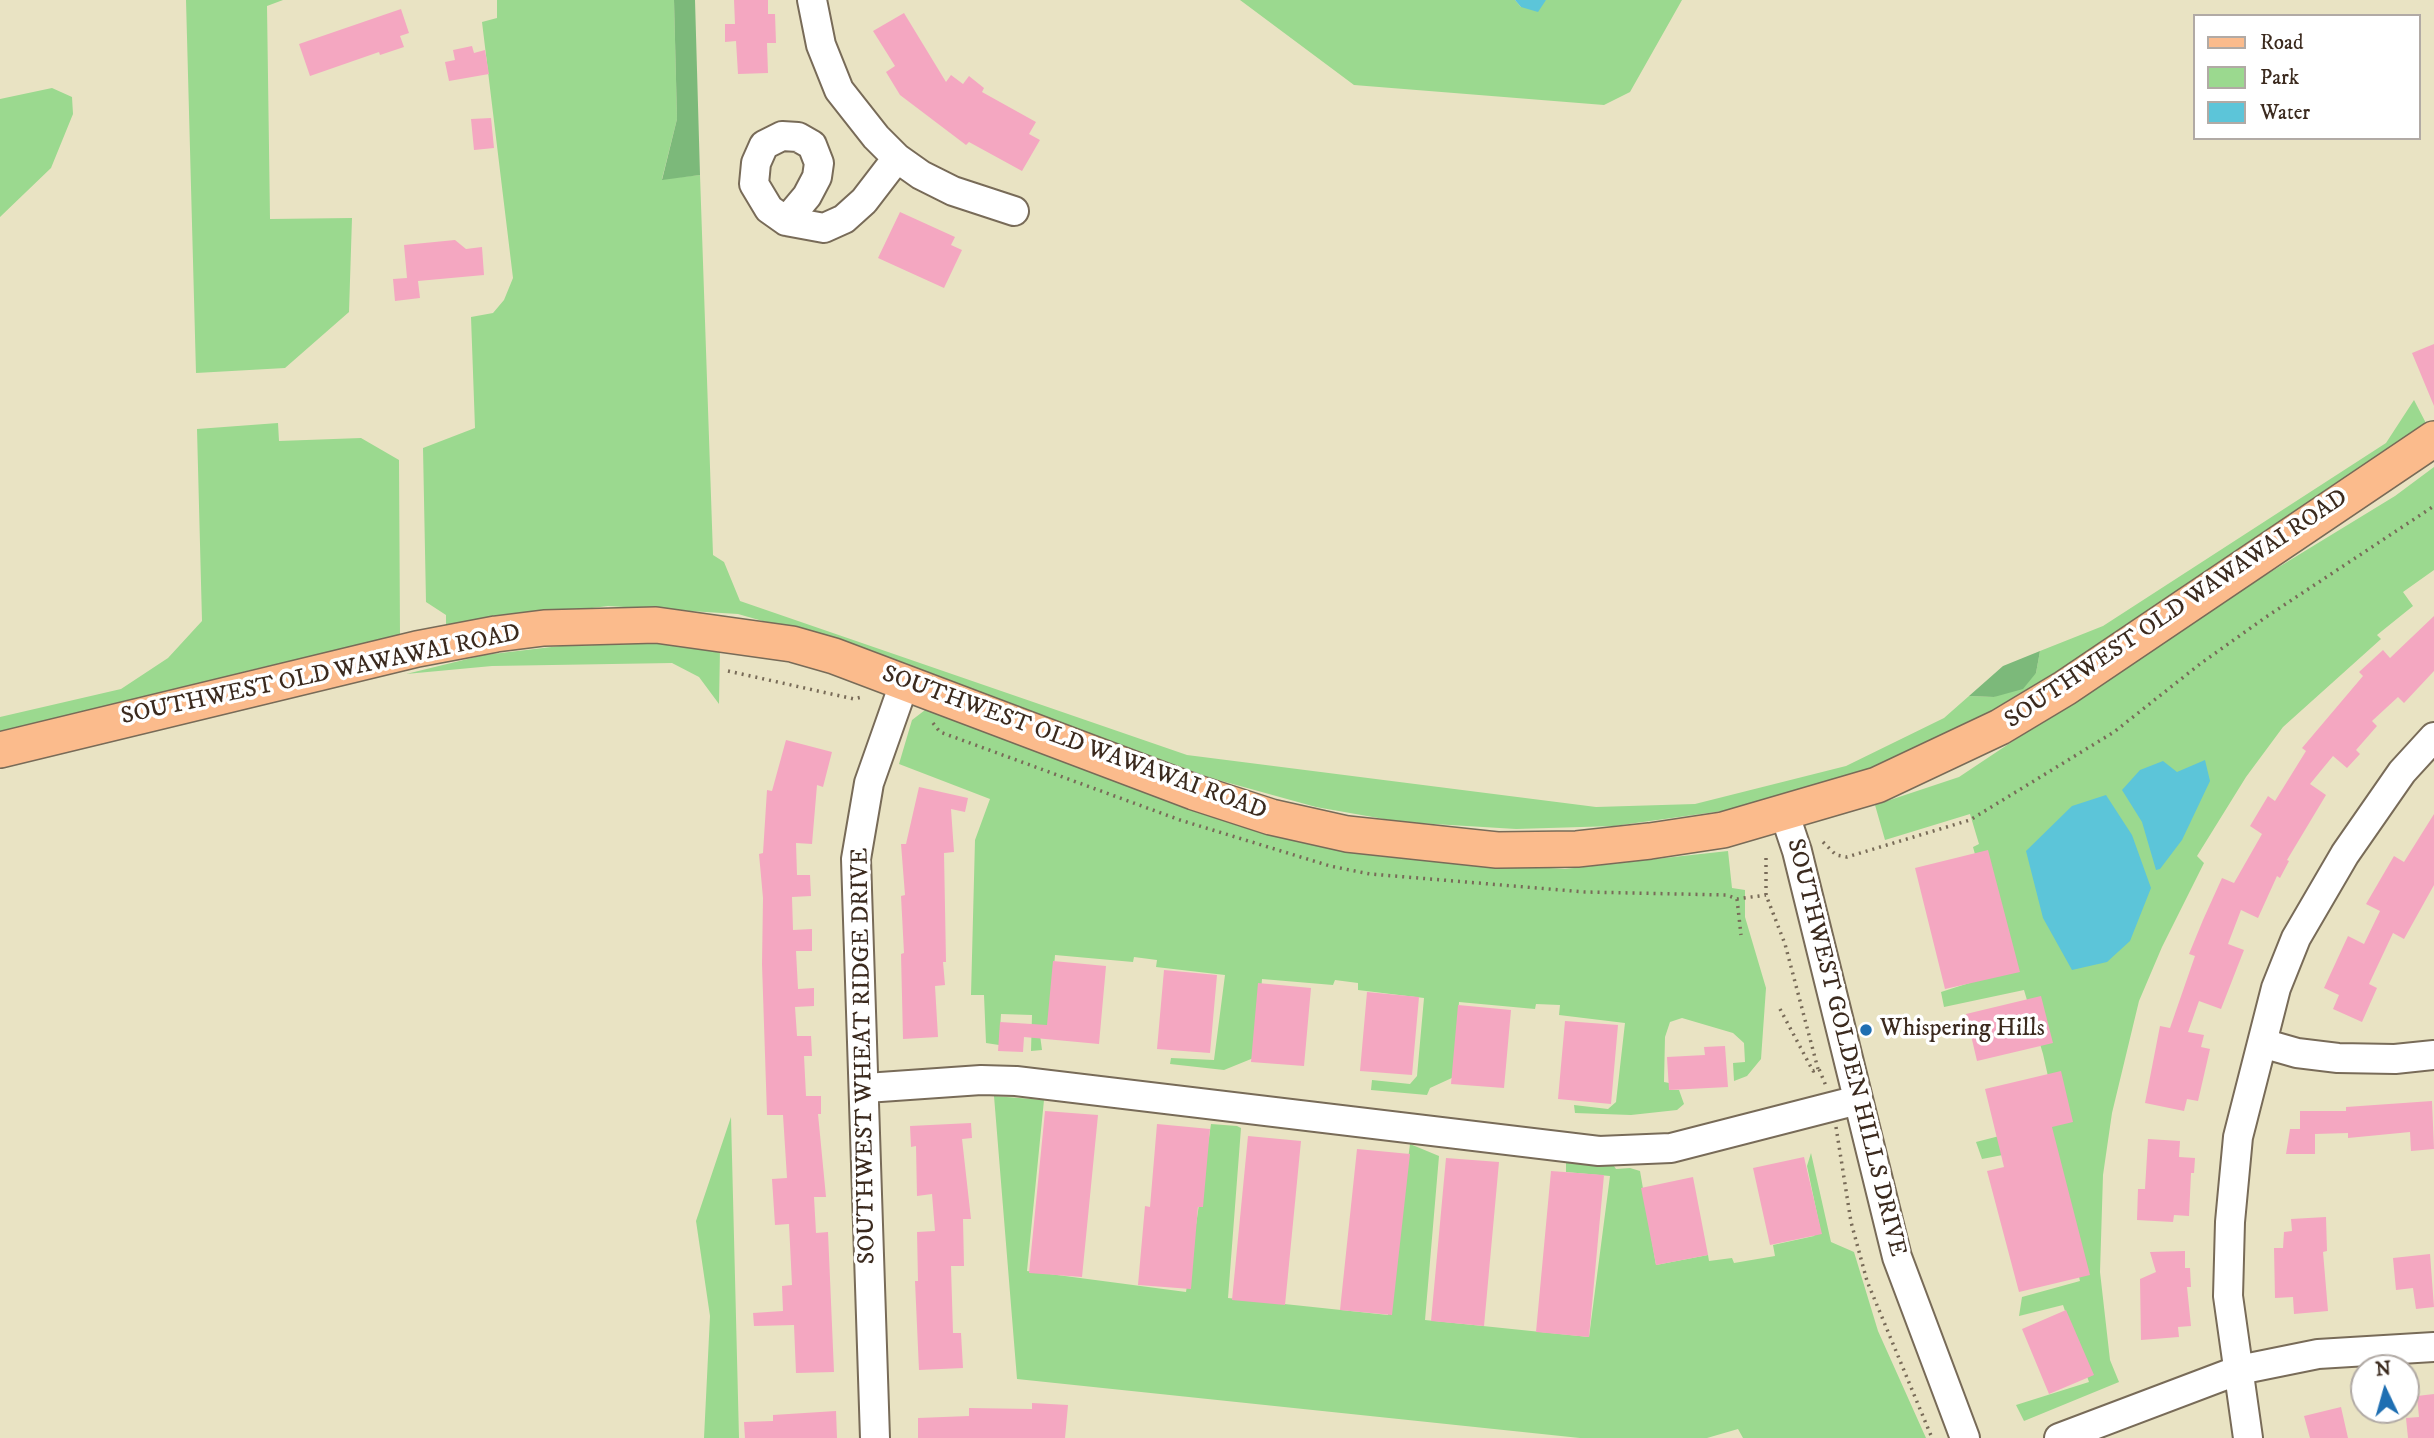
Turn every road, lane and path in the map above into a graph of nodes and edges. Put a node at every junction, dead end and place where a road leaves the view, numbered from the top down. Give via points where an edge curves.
1 (811, 0) edge
2 (897, 158) junction
3 (1014, 211) dead end
4 (786, 221) dead end
5 (2434, 439) edge
6 (2434, 506) edge
7 (728, 671) dead end
8 (905, 681) junction
9 (866, 696) dead end
10 (2434, 737) edge
11 (0, 750) edge
12 (1785, 815) junction
13 (1823, 842) dead end
14 (1766, 858) dead end
15 (1737, 899) dead end
16 (1741, 935) dead end
17 (1780, 1009) dead end
18 (2262, 1043) junction
19 (2434, 1055) edge
20 (1819, 1069) junction
21 (866, 1088) junction
22 (1846, 1103) junction
23 (2434, 1347) edge
24 (2239, 1370) junction
25 (875, 1438) edge
26 (1931, 1438) edge
27 (1965, 1438) edge
28 (2059, 1438) edge
29 (2248, 1438) edge

1 - 2 street via 821,45 839,90 855,115
2 - 3 street via 953,191
2 - 4 street via 844,219 824,228
5 - 12 main road, SOUTHWEST OLD WAWAWAI ROAD via 2000,727 1877,785
6 - 13 path via 2255,625 2114,732 1970,820 1847,857 1836,855
7 - 9 path via 854,699
8 - 11 main road, SOUTHWEST OLD WAWAWAI ROAD via 792,644 728,633 656,625 544,628 417,649
8 - 12 main road, SOUTHWEST OLD WAWAWAI ROAD via 1194,792 1271,817 1347,834 1497,850 1577,849 1723,831
8 - 21 street, SOUTHWEST WHEAT RIDGE DRIVE via 869,783 856,859
10 - 18 street via 2402,772 2308,917 2276,988
12 - 22 street, SOUTHWEST GOLDEN HILLS DRIVE via 1797,851
14 - 20 path via 1766,895 1785,943
15 - 16 path
17 - 20 path via 1813,1071
18 - 19 street via 2338,1058
18 - 24 street via 2238,1137 2230,1222 2228,1296
20 - 22 path
21 - 22 street via 1016,1081 1598,1151 1671,1148
21 - 25 street, SOUTHWEST WHEAT RIDGE DRIVE
22 - 26 path via 1838,1156 1850,1222 1867,1281
22 - 27 street, SOUTHWEST GOLDEN HILLS DRIVE
23 - 24 street via 2318,1354
24 - 28 street
24 - 29 street

